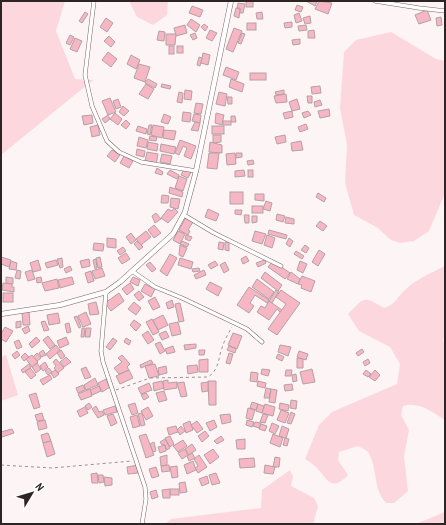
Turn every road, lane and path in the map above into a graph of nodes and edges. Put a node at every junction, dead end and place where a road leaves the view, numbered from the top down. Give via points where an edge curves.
1 (94, 1) edge
2 (231, 1) edge
3 (375, 1) edge
4 (445, 10) edge
5 (196, 171) junction
6 (184, 215) junction
7 (281, 266) dead end
8 (132, 271) junction
9 (106, 292) junction
10 (1, 314) edge
11 (236, 324) junction
12 (262, 342) dead end
13 (113, 391) junction
14 (137, 460) junction
15 (1, 465) edge
16 (142, 524) edge

1 - 5 street via 85,75 92,106 107,141 119,152 141,162
2 - 5 street
3 - 4 street
5 - 6 street
6 - 7 street
6 - 8 street via 165,243
8 - 9 street
8 - 11 street via 155,287
9 - 10 street via 60,305
9 - 13 street via 101,351
11 - 12 street
11 - 13 path via 222,347 214,373 208,377 150,378
13 - 14 street
14 - 15 path via 52,468
14 - 16 street via 146,493

